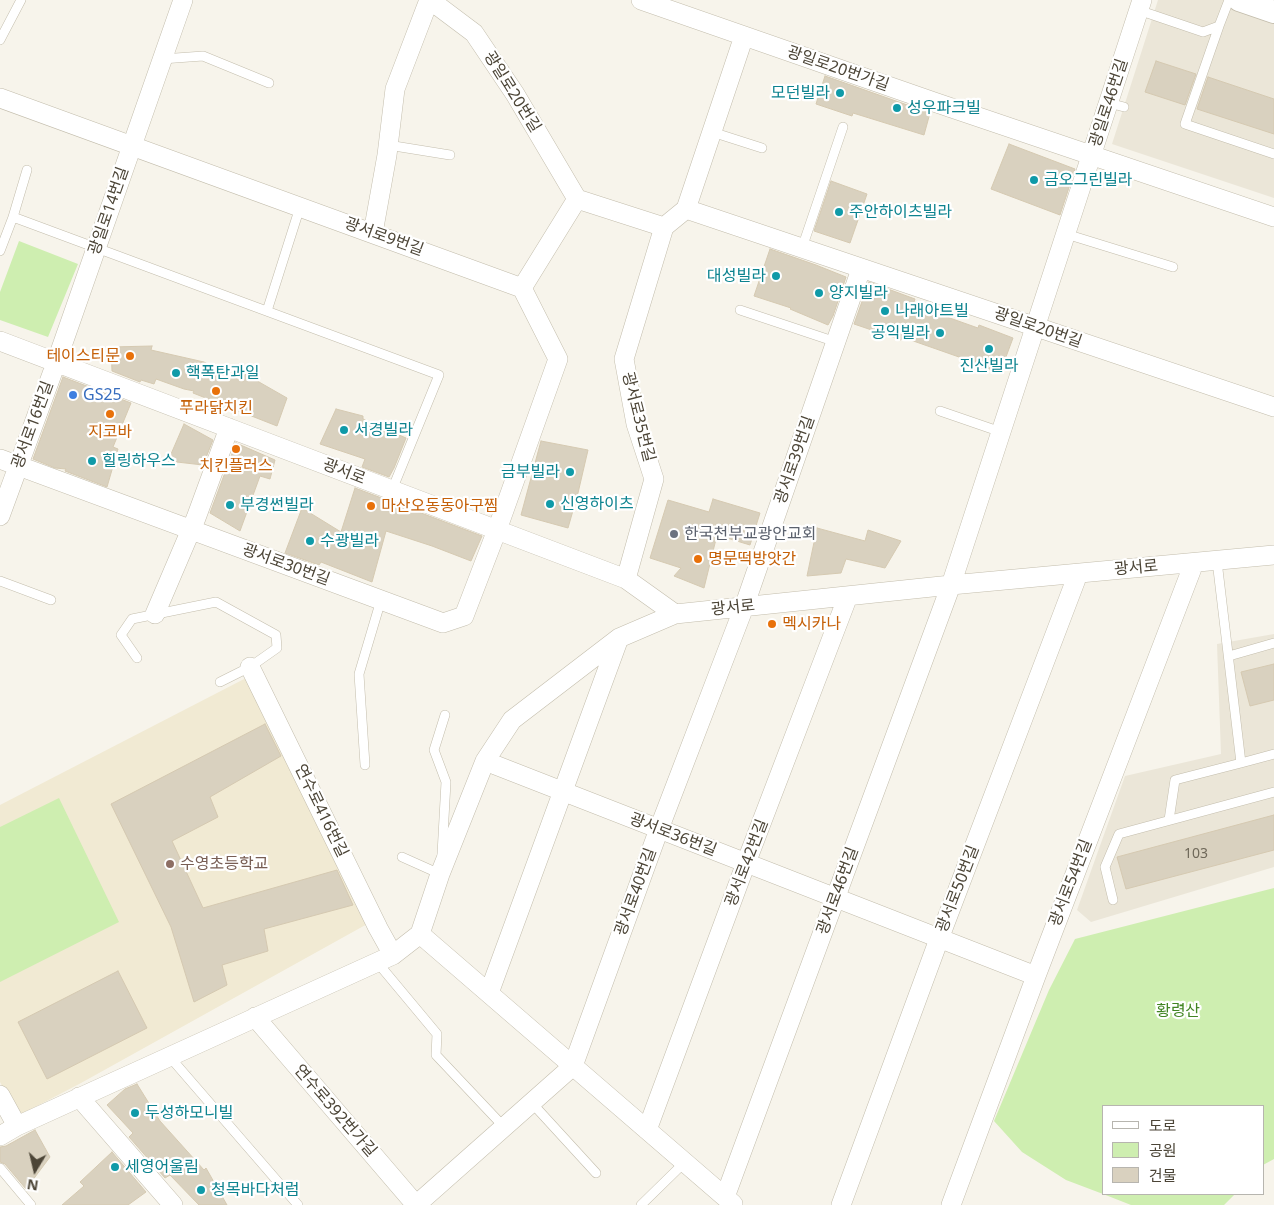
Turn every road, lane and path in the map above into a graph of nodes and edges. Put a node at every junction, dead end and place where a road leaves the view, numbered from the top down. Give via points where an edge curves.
1 (21, 0) edge
2 (183, 0) edge
3 (429, 0) edge
4 (641, 0) edge
5 (1229, 0) edge
6 (1239, 0) edge
7 (671, 5) edge
8 (1145, 7) edge
9 (1274, 10) edge
10 (1219, 26) junction
11 (744, 36) junction
12 (0, 40) edge
13 (162, 59) junction
14 (269, 83) dead end
15 (0, 98) edge
16 (843, 127) dead end
17 (712, 132) junction
18 (388, 145) junction
19 (132, 146) junction
20 (762, 148) dead end
21 (1274, 154) edge
22 (450, 155) dead end
23 (1092, 155) junction
24 (28, 170) dead end
25 (576, 199) junction
26 (300, 207) junction
27 (686, 209) junction
28 (13, 217) junction
29 (1274, 217) edge
30 (664, 227) junction
31 (373, 233) junction
32 (1066, 234) junction
33 (96, 248) junction
34 (802, 248) junction
35 (0, 251) edge
36 (1173, 267) dead end
37 (861, 269) junction
38 (522, 288) junction
39 (740, 310) dead end
40 (267, 311) junction
41 (1036, 327) junction
42 (0, 341) edge
43 (836, 342) junction
44 (56, 363) junction
45 (1274, 407) edge
46 (940, 411) dead end
47 (229, 428) junction
48 (1001, 432) junction
49 (0, 459) edge
50 (18, 466) junction
51 (392, 490) junction
52 (0, 516) edge
53 (190, 530) junction
54 (497, 530) junction
55 (1274, 556) edge
56 (1217, 561) junction
57 (1194, 563) junction
58 (1078, 574) junction
59 (626, 579) junction
60 (0, 582) edge
61 (951, 585) junction
62 (848, 596) junction
63 (51, 600) dead end
64 (381, 600) junction
65 (744, 607) junction
66 (155, 614) junction
67 (675, 614) junction
68 (619, 638) junction
69 (1274, 643) edge
70 (1229, 656) junction
71 (137, 658) dead end
72 (250, 667) junction
73 (220, 682) dead end
74 (445, 715) dead end
75 (1274, 754) edge
76 (484, 761) junction
77 (1242, 762) junction
78 (365, 765) dead end
79 (562, 792) junction
80 (1274, 792) edge
81 (1169, 820) junction
82 (659, 829) junction
83 (402, 857) dead end
84 (746, 863) junction
85 (440, 874) junction
86 (835, 898) junction
87 (1112, 900) dead end
88 (420, 934) junction
89 (939, 938) junction
90 (385, 958) junction
91 (1036, 976) junction
92 (489, 993) junction
93 (255, 1017) junction
94 (169, 1056) junction
95 (573, 1066) junction
96 (0, 1095) edge
97 (79, 1097) junction
98 (532, 1102) junction
99 (16, 1126) junction
100 (504, 1127) junction
101 (647, 1130) junction
102 (0, 1136) edge
103 (685, 1162) junction
104 (0, 1168) edge
105 (596, 1172) dead end
106 (729, 1201) edge
107 (31, 1205) edge
108 (173, 1205) edge
109 (298, 1205) edge
110 (416, 1205) edge
111 (641, 1205) edge
112 (841, 1205) edge
113 (951, 1205) edge

1 - 12 lane
2 - 13 street, 광일로14번길
3 - 18 street, 광일로20번길 via 395,89
3 - 25 street, 광일로20번길 via 474,33
4 - 7 street, 광일로20번가길
5 - 10 lane
6 - 9 street
7 - 11 street, 광일로20번가길
8 - 10 lane via 1202,32
8 - 23 street, 광일로46번길 via 1116,105
10 - 21 lane via 1184,124
11 - 17 street
11 - 23 street, 광일로20번가길
13 - 14 lane via 203,56
13 - 19 street, 광일로14번길
15 - 19 street, 광서로9번길
16 - 34 lane
17 - 20 lane
17 - 27 street
18 - 22 lane
18 - 31 street, 광일로20번길
19 - 26 street, 광서로9번길
19 - 33 street, 광일로14번길
23 - 29 street, 광일로20번가길
23 - 32 street, 광일로46번길
24 - 28 lane
25 - 30 street
25 - 38 street
26 - 31 street, 광서로9번길
26 - 40 lane
27 - 30 street
27 - 34 street, 광일로20번길
28 - 33 lane
28 - 35 lane
30 - 59 street, 광서로35번길 via 624,359 636,424 654,479
31 - 38 street, 광서로9번길
32 - 36 lane
32 - 41 street, 광일로46번길
33 - 40 lane
33 - 44 street, 광일로14번길
34 - 37 street, 광일로20번길
37 - 41 street, 광일로20번길
37 - 43 street, 광서로39번길
38 - 54 street via 558,359
39 - 43 lane
40 - 51 lane via 439,375
41 - 45 street, 광일로20번길
41 - 48 street, 광일로46번길
42 - 44 street, 광서로
43 - 65 street, 광서로39번길
44 - 47 street, 광서로
44 - 50 street, 광서로16번길
46 - 48 lane
47 - 51 street, 광서로
47 - 53 street
48 - 61 street, 광일로46번길
49 - 50 street, 광서로30번길
50 - 52 street, 광서로16번길
50 - 53 street, 광서로30번길
51 - 54 street, 광서로
53 - 64 street, 광서로30번길
53 - 66 street
54 - 59 street, 광서로
54 - 64 street, 광서로30번길 via 464,616 443,623
55 - 56 street, 광서로
56 - 57 street, 광서로
56 - 70 lane
57 - 58 street, 광서로
57 - 91 street, 광서로54번길
58 - 61 street, 광서로
58 - 89 street, 광서로50번길
59 - 67 street, 광서로
60 - 63 lane
61 - 62 street, 광서로
61 - 86 street, 광서로46번길
62 - 65 street, 광서로
62 - 84 street, 광서로42번길
64 - 78 lane via 359,674
65 - 67 street, 광서로
65 - 82 street, 광서로40번길
66 - 71 lane via 132,619 121,635
66 - 72 lane via 216,602 276,635 277,648
67 - 68 street
68 - 76 street via 512,720
68 - 79 street
69 - 70 lane
70 - 77 lane
72 - 73 lane
72 - 90 street, 연수로416번길 via 378,928
74 - 85 lane via 434,750 446,782
75 - 77 lane
76 - 79 street, 광서로36번길
76 - 85 street
77 - 81 lane via 1175,780
79 - 82 street, 광서로36번길
79 - 92 street
80 - 81 lane
81 - 87 lane via 1119,834 1105,867
82 - 84 street, 광서로36번길
82 - 95 street, 광서로40번길
83 - 85 lane
84 - 86 street, 광서로36번길
84 - 101 street, 광서로42번길
85 - 88 street
86 - 89 street, 광서로36번길
86 - 106 street, 광서로46번길
88 - 90 street
88 - 92 street
89 - 91 street, 광서로36번길
89 - 112 street, 광서로50번길
90 - 93 street
90 - 100 lane via 437,1034 436,1055
91 - 113 street, 광서로54번길
92 - 95 street
93 - 94 street
93 - 110 street, 연수로392번가길
94 - 97 street
94 - 109 lane
95 - 98 street
95 - 101 street
96 - 99 street
97 - 99 street
97 - 108 street
98 - 100 street
98 - 105 lane
99 - 102 street
100 - 110 street
101 - 103 street
103 - 106 street
103 - 111 lane
104 - 107 lane

